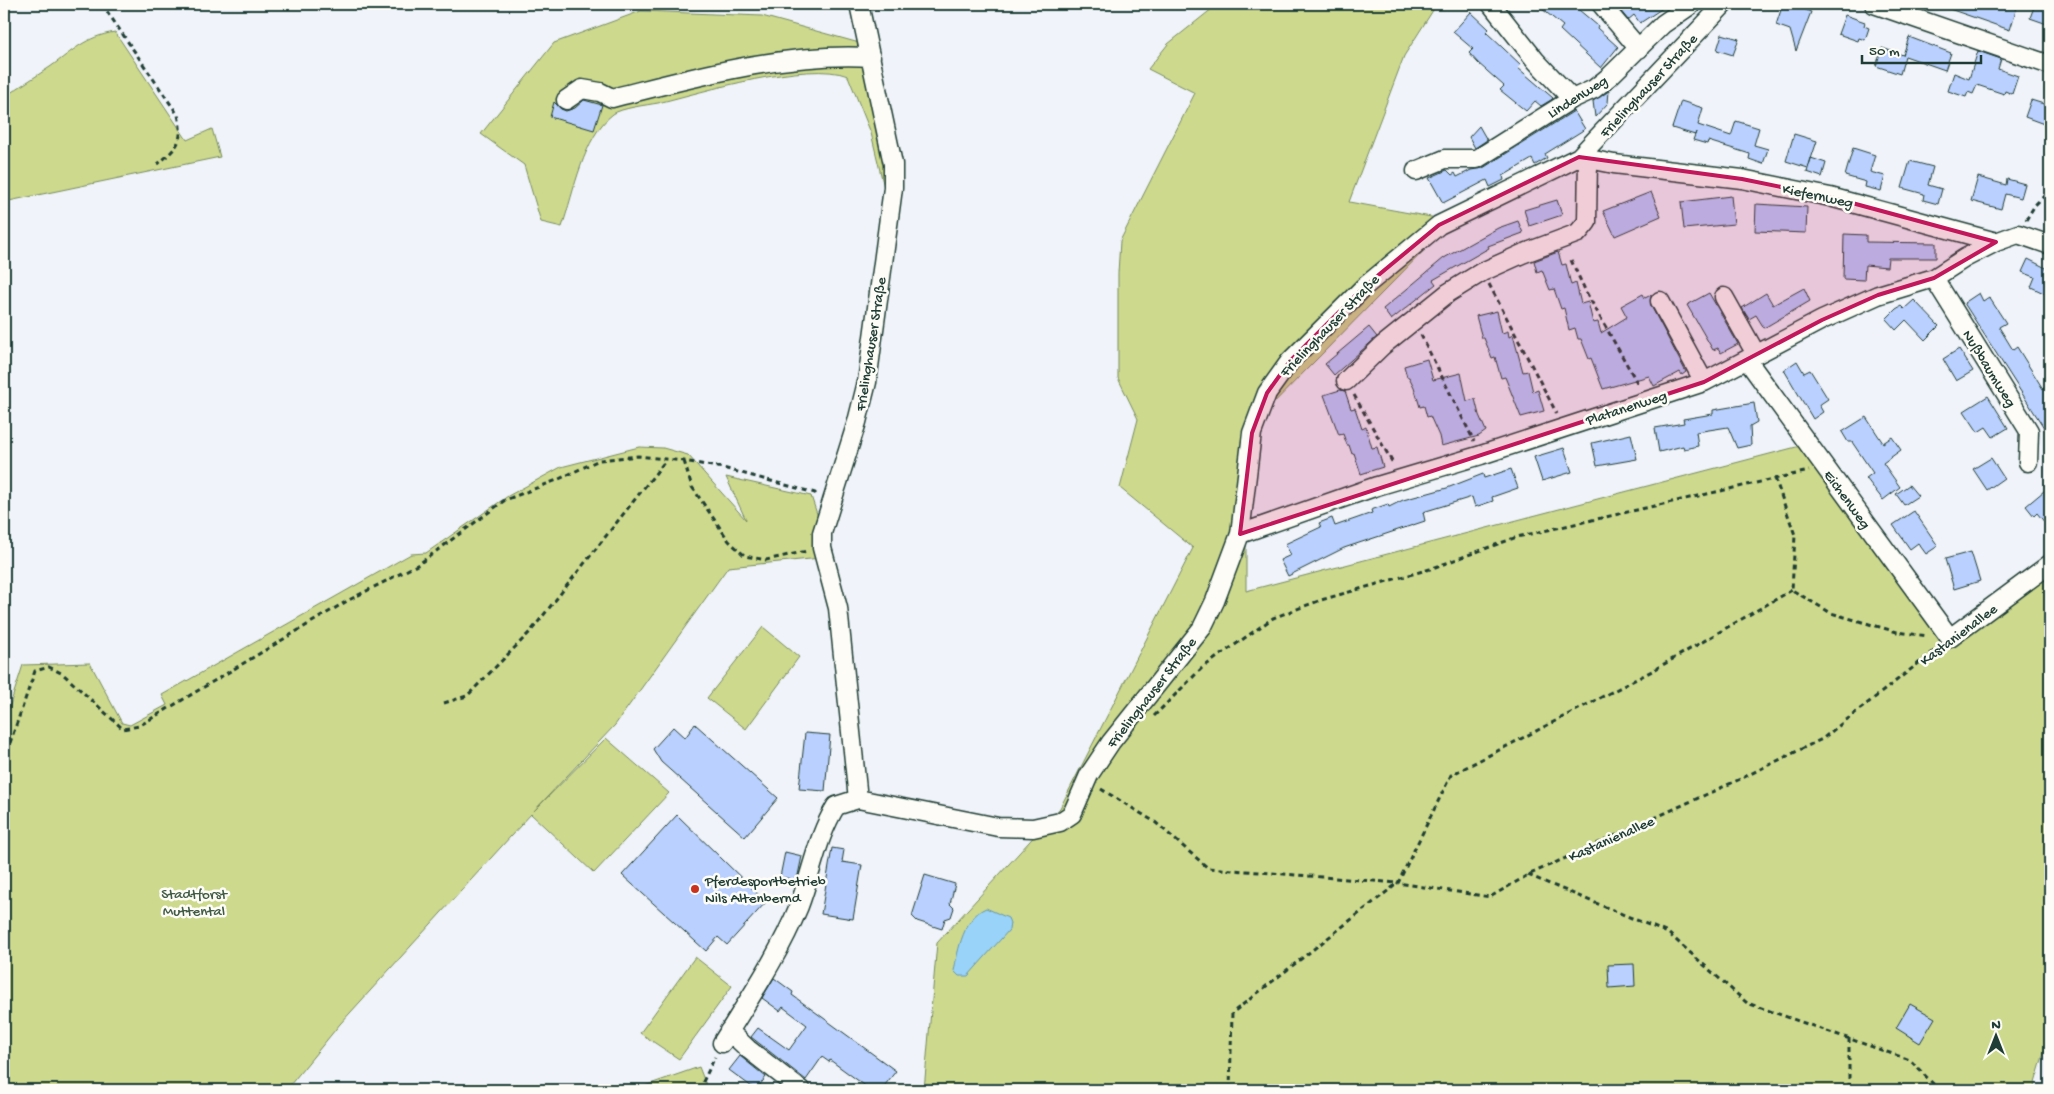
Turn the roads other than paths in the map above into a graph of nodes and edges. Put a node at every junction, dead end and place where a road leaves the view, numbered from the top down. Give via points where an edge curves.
1 (859, 4) edge
2 (1491, 4) edge
3 (1601, 4) edge
4 (1692, 4) edge
5 (1724, 4) edge
6 (1874, 4) edge
7 (1639, 49) junction
8 (871, 57) junction
9 (2050, 65) edge
10 (1572, 99) junction
11 (566, 100) dead end
12 (1583, 158) junction
13 (1416, 171) dead end
14 (1996, 242) junction
15 (2050, 245) edge
16 (1934, 278) junction
17 (1724, 297) dead end
18 (1660, 301) dead end
19 (1751, 357) junction
20 (1346, 381) road end
21 (1704, 382) junction
22 (2028, 462) dead end
23 (1240, 534) junction
24 (2050, 564) edge
25 (1950, 638) joint
26 (858, 799) junction
27 (801, 1090) edge

1 - 8 street, Frielinghauser Straße
2 - 10 street via 1536,62
3 - 7 street
4 - 7 street, Lindenweg via 1662,24
5 - 12 street, Frielinghauser Straße
6 - 9 street
7 - 10 street, Lindenweg via 1594,89
8 - 11 street via 750,65 612,98 582,89
8 - 26 street, Frielinghauser Straße via 894,164 893,188 866,382 857,422 822,533 822,548 838,608
10 - 13 street, Lindenweg via 1477,159 1446,160
12 - 14 street, Kiefernweg via 1742,179 1820,195
12 - 20 street via 1587,222 1578,233 1482,272 1448,293 1382,346
12 - 23 street, Frielinghauser Straße via 1439,225 1364,287 1290,361 1267,393 1252,433
14 - 15 street via 2018,234
14 - 16 street, Platanenweg
16 - 19 street, Platanenweg via 1878,295
16 - 22 street, Nußbaumweg via 2028,430
17 - 19 street, Eichenweg
18 - 21 street
19 - 21 street, Platanenweg
19 - 25 street, Eichenweg via 1825,468
21 - 23 street, Platanenweg
23 - 26 street, Frielinghauser Straße via 1202,628 1111,742 1089,774 1072,814 1060,822 1033,828 998,827
24 - 25 street, Kastanienallee
26 - 27 street via 836,806 824,825 799,906 776,953 726,1037

